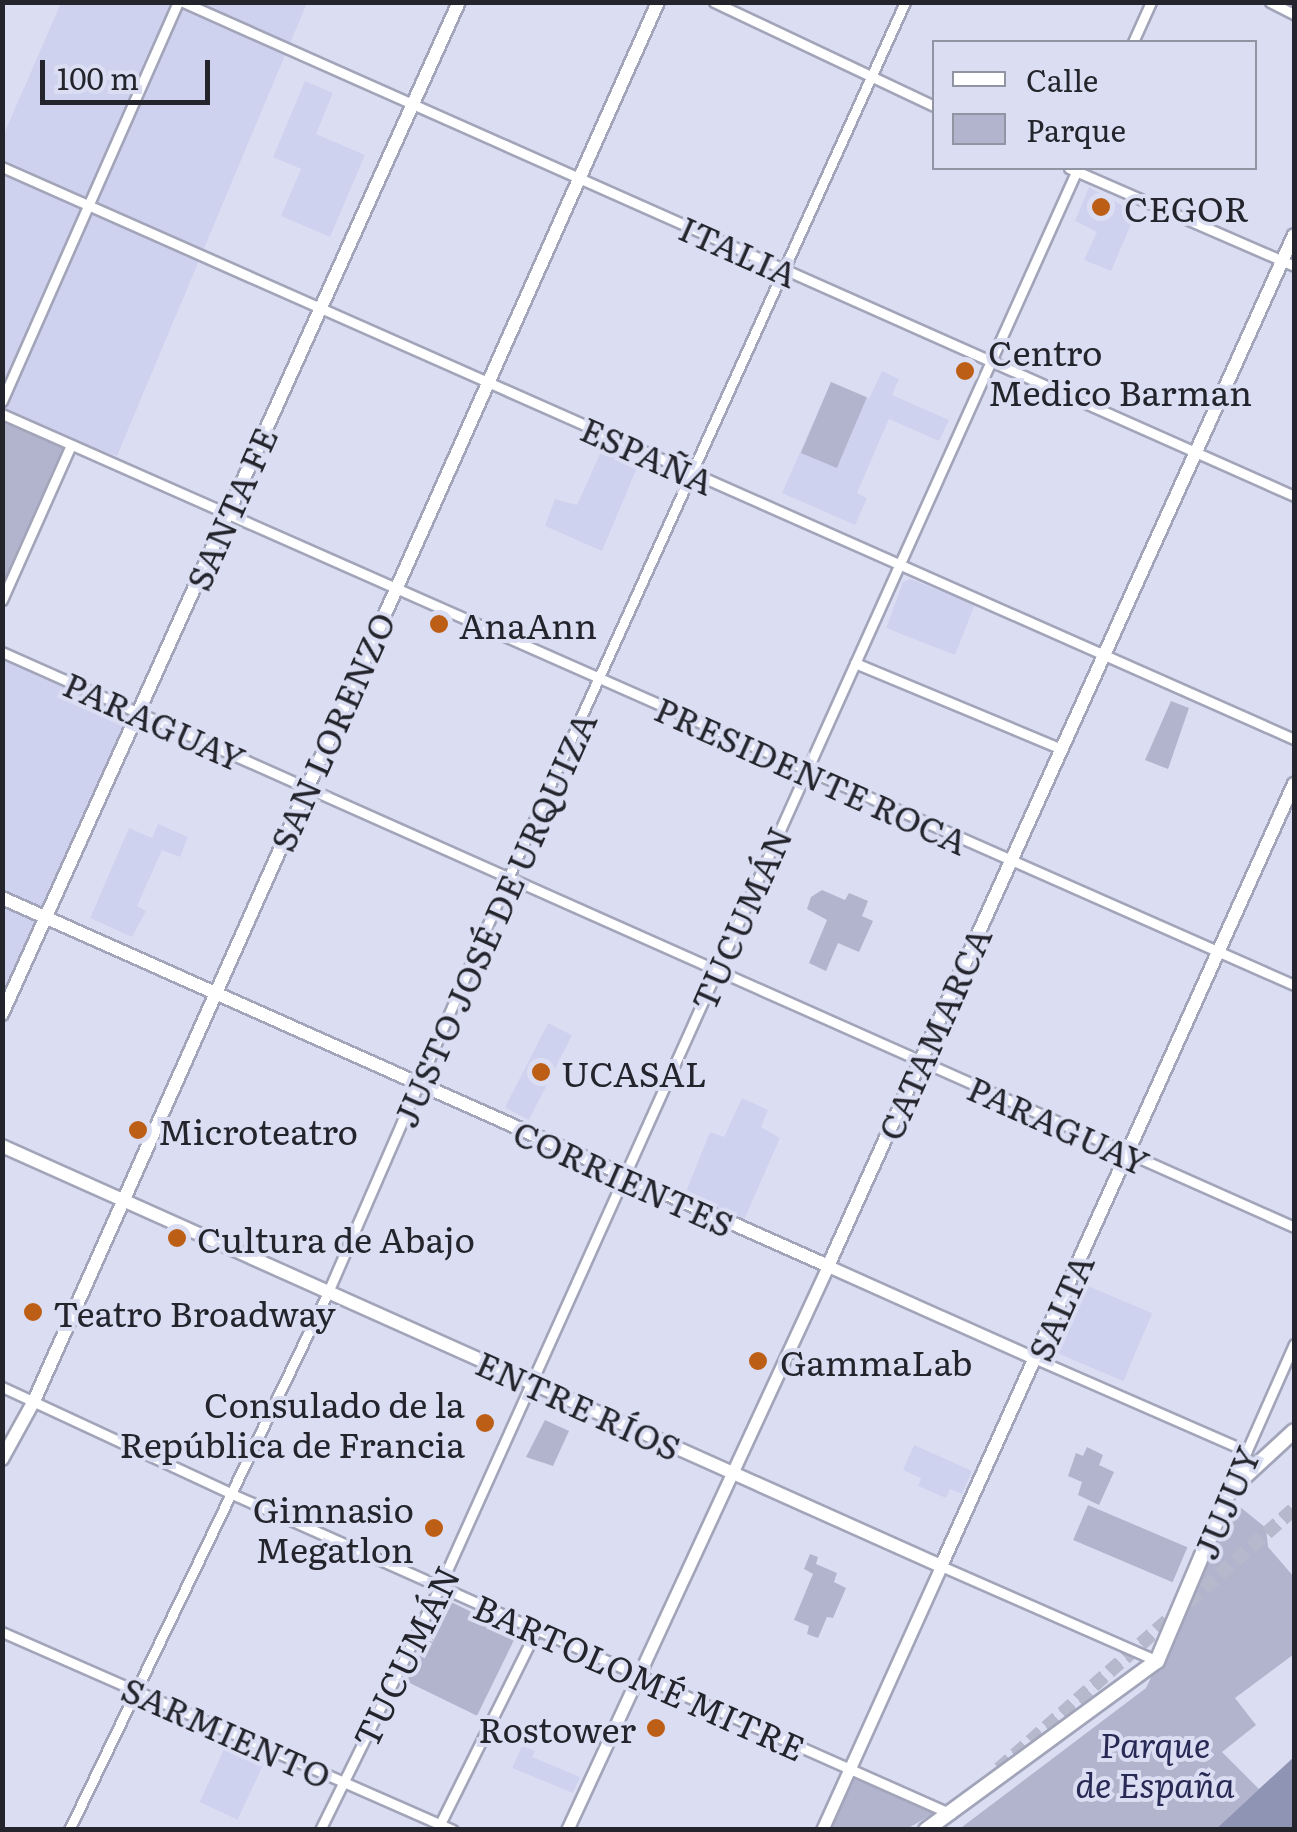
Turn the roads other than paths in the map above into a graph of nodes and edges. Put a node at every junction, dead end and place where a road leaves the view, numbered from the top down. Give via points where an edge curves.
1 (180, 2) edge
2 (459, 2) edge
3 (658, 2) edge
4 (714, 2) edge
5 (905, 2) edge
6 (1151, 2) edge
7 (1270, 3) edge
8 (1294, 14) edge
9 (1134, 40) edge
10 (871, 77) junction
11 (413, 105) junction
12 (932, 105) edge
13 (2, 166) edge
14 (1075, 170) edge
15 (1077, 170) edge
16 (579, 179) junction
17 (89, 205) junction
18 (1294, 235) edge
19 (1289, 263) edge
20 (784, 270) junction
21 (320, 308) junction
22 (990, 362) junction
23 (488, 382) junction
24 (2, 402) edge
25 (2, 414) edge
26 (71, 444) junction
27 (1196, 453) junction
28 (692, 473) junction
29 (1294, 496) edge
30 (227, 513) junction
31 (899, 565) junction
32 (396, 588) junction
33 (2, 600) edge
34 (2, 652) edge
35 (1104, 656) junction
36 (856, 662) junction
37 (600, 679) junction
38 (138, 713) junction
39 (1294, 739) edge
40 (1062, 749) junction
41 (807, 771) junction
42 (1294, 784) edge
43 (304, 787) junction
44 (1011, 862) junction
45 (508, 878) junction
46 (2, 898) edge
47 (47, 917) junction
48 (1219, 952) junction
49 (716, 972) junction
50 (1294, 984) edge
51 (214, 992) junction
52 (2, 1014) edge
53 (920, 1062) junction
54 (417, 1086) junction
55 (2, 1146) edge
56 (1128, 1154) junction
57 (624, 1177) junction
58 (123, 1200) junction
59 (1294, 1227) edge
60 (828, 1266) junction
61 (328, 1292) junction
62 (1294, 1344) edge
63 (1036, 1358) junction
64 (530, 1385) junction
65 (2, 1387) edge
66 (34, 1401) junction
67 (1294, 1431) edge
68 (1247, 1451) junction
69 (2, 1459) edge
70 (733, 1471) junction
71 (1229, 1491) junction
72 (232, 1494) junction
73 (941, 1566) junction
74 (440, 1586) junction
75 (536, 1629) junction
76 (2, 1632) edge
77 (1157, 1661) junction
78 (638, 1674) junction
79 (138, 1691) junction
80 (849, 1769) junction
81 (344, 1782) junction
82 (951, 1814) junction
83 (440, 1824) junction
84 (69, 1830) edge
85 (320, 1830) edge
86 (452, 1830) edge
87 (567, 1830) edge
88 (822, 1830) edge
89 (926, 1830) edge

1 - 11 street, ITALIA
1 - 17 street
2 - 11 main road, SANTA FE
3 - 16 main road, SAN LORENZO
4 - 10 street
5 - 10 street, JUSTO JOSÉ DE URQUIZA
6 - 9 street
7 - 8 street
10 - 12 street
10 - 20 street, JUSTO JOSÉ DE URQUIZA
11 - 16 street, ITALIA
11 - 21 main road, SANTA FE
13 - 17 street, ESPAÑA
14 - 22 street, TUCUMÁN
15 - 19 street
16 - 20 street, ITALIA
16 - 23 main road, SAN LORENZO
17 - 21 street, ESPAÑA
17 - 24 street
18 - 19 main road, CATAMARCA
19 - 27 main road, CATAMARCA
20 - 22 street, ITALIA
20 - 28 street, JUSTO JOSÉ DE URQUIZA
21 - 23 street, ESPAÑA
21 - 30 main road, SANTA FE
22 - 27 street, ITALIA
22 - 31 street, TUCUMÁN
23 - 28 street, ESPAÑA
23 - 32 main road, SAN LORENZO
25 - 26 street, PRESIDENTE ROCA
26 - 30 street, PRESIDENTE ROCA
26 - 33 street
27 - 29 street, ITALIA
27 - 35 main road, CATAMARCA
28 - 31 street, ESPAÑA
28 - 37 street, JUSTO JOSÉ DE URQUIZA
30 - 32 street, PRESIDENTE ROCA
30 - 38 main road, SANTA FE
31 - 35 street, ESPAÑA
31 - 36 street, TUCUMÁN
32 - 37 street, PRESIDENTE ROCA
32 - 43 main road, SAN LORENZO
34 - 38 street, PARAGUAY
35 - 39 street, ESPAÑA
35 - 40 main road, CATAMARCA
36 - 40 street
36 - 41 street, TUCUMÁN
37 - 41 street, PRESIDENTE ROCA
37 - 45 street, JUSTO JOSÉ DE URQUIZA
38 - 43 street, PARAGUAY
38 - 47 main road, SANTA FE
40 - 44 main road, CATAMARCA
41 - 44 street, PRESIDENTE ROCA
41 - 49 street, TUCUMÁN
42 - 48 main road, SALTA
43 - 45 street, PARAGUAY
43 - 51 main road, SAN LORENZO
44 - 48 street, PRESIDENTE ROCA
44 - 53 main road, CATAMARCA
45 - 49 street, PARAGUAY
45 - 54 street, JUSTO JOSÉ DE URQUIZA
46 - 47 main road, CORRIENTES
47 - 51 main road, CORRIENTES
47 - 52 main road, SANTA FE
48 - 50 street, PRESIDENTE ROCA
48 - 56 main road, SALTA
49 - 53 street, PARAGUAY
49 - 57 street, TUCUMÁN
51 - 54 main road, CORRIENTES
51 - 58 main road, SAN LORENZO
53 - 56 street, PARAGUAY
53 - 60 main road, CATAMARCA
54 - 57 main road, CORRIENTES
54 - 61 street, JUSTO JOSÉ DE URQUIZA
55 - 58 main road, ENTRE RÍOS
56 - 59 street, PARAGUAY
56 - 63 main road, SALTA
57 - 60 main road, CORRIENTES
57 - 64 street, TUCUMÁN
58 - 61 main road, ENTRE RÍOS
58 - 66 main road, SAN LORENZO
60 - 63 street, CORRIENTES
60 - 70 street, CATAMARCA
61 - 64 main road, ENTRE RÍOS
61 - 72 street, JUSTO JOSÉ DE URQUIZA
62 - 68 street, JUJUY
63 - 68 street, CORRIENTES
63 - 73 main road, SALTA
64 - 70 main road, ENTRE RÍOS
64 - 74 street, TUCUMÁN
65 - 66 street, BARTOLOMÉ MITRE
66 - 69 main road, SAN LORENZO
66 - 72 street, BARTOLOMÉ MITRE
67 - 71 main road
68 - 71 street, JUJUY
70 - 73 main road, ENTRE RÍOS
70 - 78 street, CATAMARCA
71 - 77 main road, JUJUY
72 - 74 street, BARTOLOMÉ MITRE
72 - 79 street, JUSTO JOSÉ DE URQUIZA
73 - 77 street, ENTRE RÍOS
73 - 80 street, SALTA
74 - 75 street, BARTOLOMÉ MITRE
74 - 81 street, TUCUMÁN
75 - 78 street, BARTOLOMÉ MITRE
75 - 83 street
76 - 79 street, SARMIENTO
77 - 82 main road
78 - 80 street, BARTOLOMÉ MITRE
78 - 87 street, CATAMARCA
79 - 81 street, SARMIENTO
79 - 84 street, JUSTO JOSÉ DE URQUIZA
80 - 82 street, BARTOLOMÉ MITRE
80 - 88 street, SALTA
81 - 83 street, SARMIENTO
81 - 85 street, TUCUMÁN
82 - 89 main road
83 - 86 street, SARMIENTO

